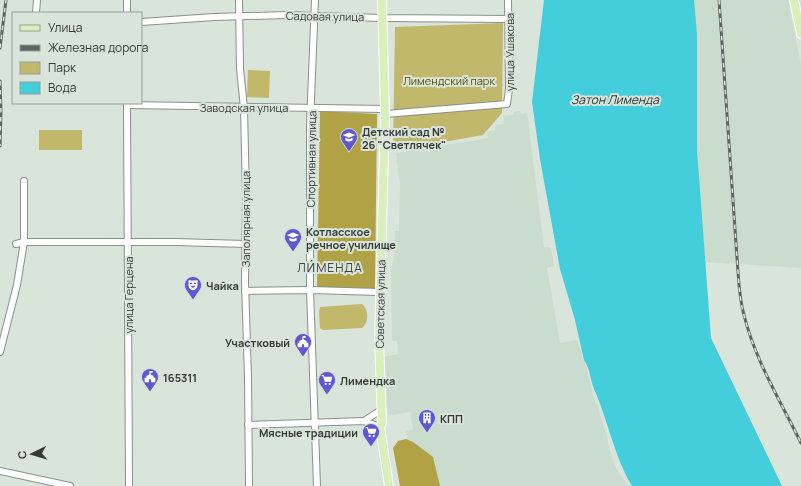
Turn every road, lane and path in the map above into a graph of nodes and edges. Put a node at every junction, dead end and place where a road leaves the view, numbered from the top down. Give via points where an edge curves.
1 (37, 0) edge
2 (127, 0) edge
3 (239, 0) edge
4 (315, 0) edge
5 (382, 0) edge
6 (508, 0) edge
7 (794, 0) edge
8 (36, 12) edge
9 (127, 12) edge
10 (314, 15) junction
11 (240, 16) junction
12 (382, 18) junction
13 (509, 19) junction
14 (142, 22) edge
15 (801, 34) edge
16 (127, 104) edge
17 (507, 104) joint
18 (312, 107) junction
19 (244, 108) junction
20 (385, 111) junction
21 (24, 181) dead end
22 (24, 242) junction
23 (127, 243) junction
24 (16, 244) dead end
25 (246, 244) junction
26 (310, 290) junction
27 (246, 291) junction
28 (379, 292) junction
29 (0, 352) edge
30 (381, 410) junction
31 (364, 421) junction
32 (315, 424) junction
33 (248, 425) junction
34 (380, 427) junction
35 (0, 471) edge
36 (70, 486) edge
37 (129, 486) edge
38 (249, 486) edge
39 (317, 486) edge
40 (389, 486) edge

1 - 8 street
2 - 9 street
3 - 11 street, Заполярная улица
4 - 10 street, Спортивная улица
5 - 12 main road, Советская улица
6 - 13 street, улица Ушакова
7 - 15 main road
10 - 11 street, Садовая улица
10 - 12 street, Садовая улица
10 - 18 street, Спортивная улица
11 - 14 street, Садовая улица
11 - 19 street, Заполярная улица via 240,69
12 - 13 street, Садовая улица
12 - 20 main road, Советская улица
13 - 17 street, улица Ушакова
16 - 19 street, Заводская улица
16 - 23 street, улица Герцена
17 - 20 street, Заводская улица
18 - 19 street, Заводская улица
18 - 20 street, Заводская улица
18 - 26 street, Спортивная улица
19 - 25 street, Заполярная улица
20 - 28 main road, Советская улица
21 - 22 street
22 - 23 street
22 - 24 street
22 - 29 street via 17,285
23 - 25 street
23 - 37 street, улица Герцена
25 - 27 street, Заполярная улица
26 - 27 street
26 - 28 street
26 - 32 street, Спортивная улица
27 - 33 street, Заполярная улица
28 - 30 main road, Советская улица
30 - 31 street
30 - 34 main road, Советская улица
31 - 32 street
31 - 34 street
32 - 33 street
32 - 39 street, Спортивная улица
33 - 38 street, Заполярная улица
34 - 40 main road, Советская улица
35 - 36 street

